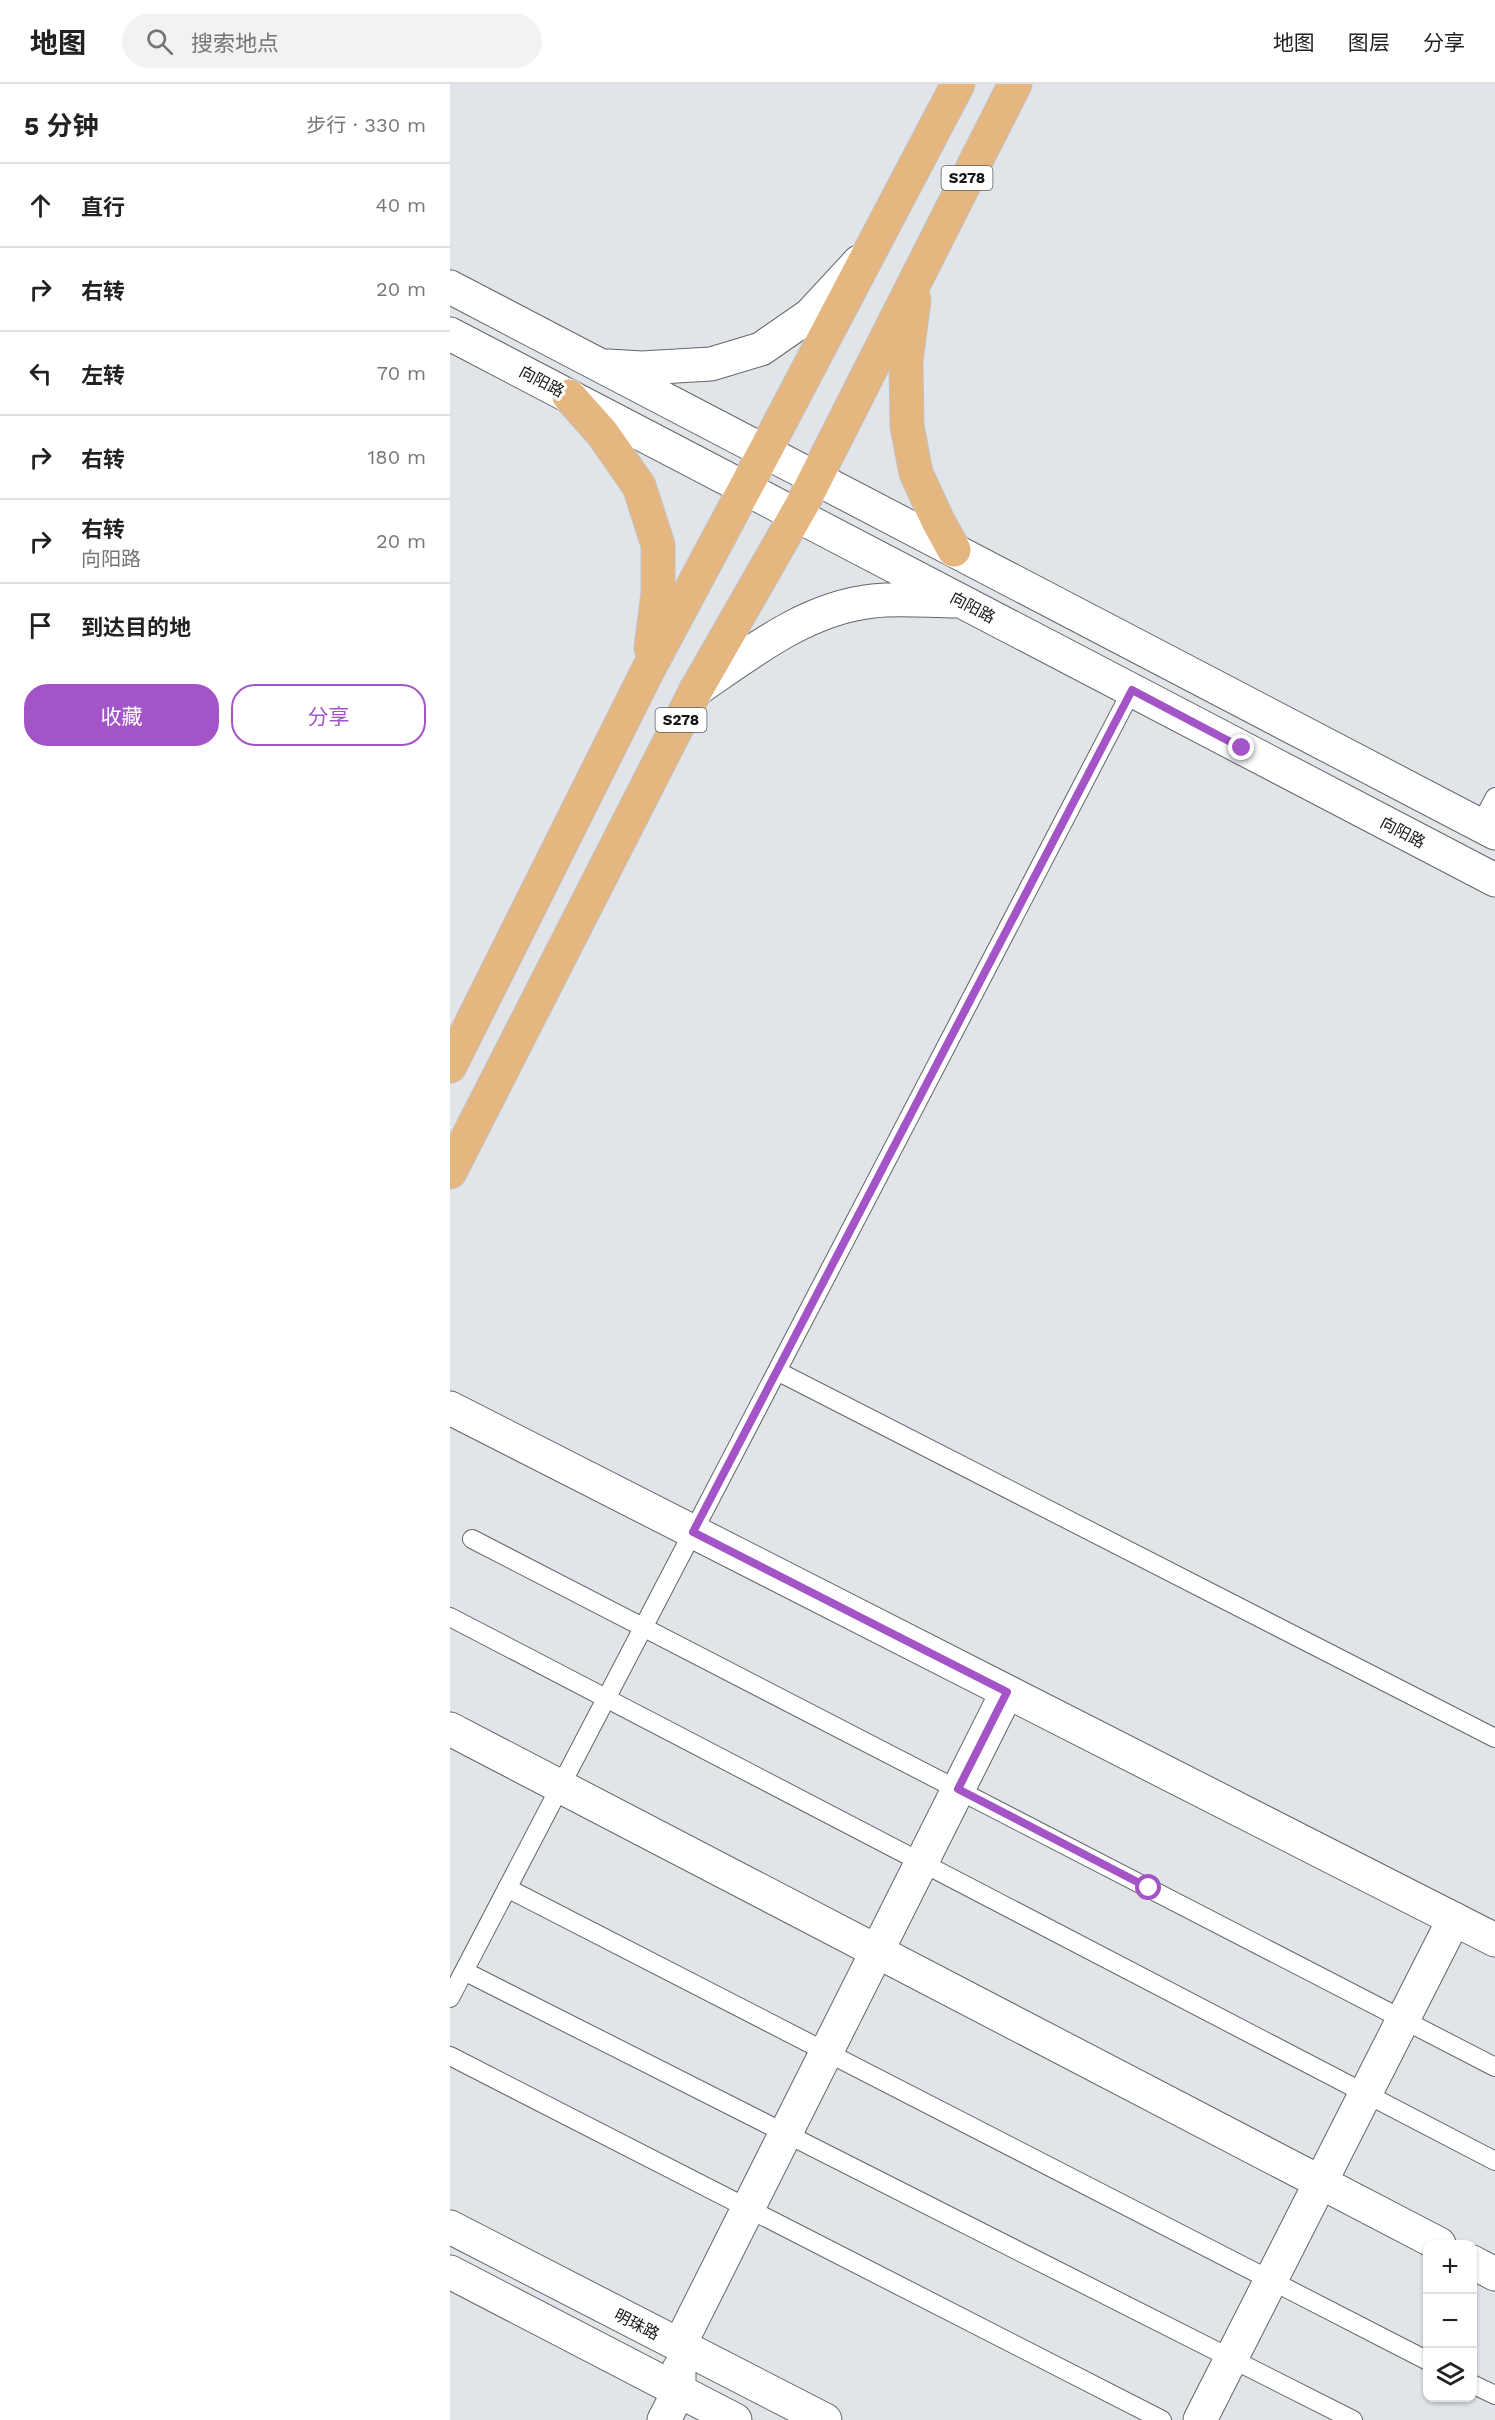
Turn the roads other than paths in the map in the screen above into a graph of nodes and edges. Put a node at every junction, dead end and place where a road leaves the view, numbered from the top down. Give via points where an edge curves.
1 (957, 84) edge
2 (1015, 84) edge
3 (872, 247) junction
4 (918, 271) junction
5 (450, 287) edge
6 (450, 334) edge
7 (601, 366) junction
8 (569, 396) junction
9 (765, 451) junction
10 (815, 478) junction
11 (746, 488) junction
12 (796, 515) junction
13 (954, 550) junction
14 (961, 601) junction
15 (648, 670) junction
16 (696, 690) junction
17 (1132, 690) junction
18 (1495, 797) edge
19 (1488, 829) edge
20 (1495, 880) edge
21 (450, 1066) edge
22 (450, 1172) edge
23 (777, 1371) junction
24 (450, 1408) edge
25 (693, 1532) junction
26 (472, 1539) dead end
27 (450, 1617) edge
28 (643, 1627) junction
29 (1007, 1692) junction
30 (607, 1698) junction
31 (450, 1729) edge
32 (1495, 1738) edge
33 (560, 1786) junction
34 (958, 1789) junction
35 (922, 1862) junction
36 (507, 1888) junction
37 (1454, 1919) junction
38 (1495, 1940) edge
39 (877, 1951) junction
40 (464, 1971) junction
41 (450, 1998) edge
42 (1403, 2019) junction
43 (826, 2052) junction
44 (450, 2056) edge
45 (1495, 2067) edge
46 (1366, 2094) junction
47 (786, 2133) junction
48 (1495, 2161) edge
49 (1320, 2183) junction
50 (748, 2208) junction
51 (450, 2227) edge
52 (1431, 2240) edge
53 (1477, 2264) edge
54 (450, 2272) edge
55 (1495, 2274) edge
56 (1271, 2280) junction
57 (679, 2346) junction
58 (1423, 2358) edge
59 (1231, 2359) junction
60 (1477, 2386) edge
61 (679, 2391) junction
62 (1495, 2396) edge
63 (664, 2420) edge
64 (735, 2420) edge
65 (825, 2420) edge
66 (1162, 2420) edge
67 (1200, 2420) edge
68 (1353, 2420) edge

1 - 3 main road, S278
2 - 4 main road, S278
3 - 7 street via 810,315 761,349 711,364
3 - 9 main road, S278
4 - 10 main road, S278
4 - 13 main road via 906,361 908,426 916,473
5 - 7 street
6 - 8 street, 向阳路
7 - 9 street
8 - 11 street, 向阳路
8 - 15 main road via 602,433 639,486 658,545 658,593
9 - 10 street
9 - 11 main road, S278
10 - 12 main road, S278
10 - 13 street
11 - 12 street, 向阳路
11 - 15 main road, S278
12 - 14 street, 向阳路
12 - 16 main road, S278
13 - 19 street
14 - 16 street via 872,601 819,615 768,641
14 - 17 street, 向阳路
15 - 21 main road, S278
16 - 22 main road, S278
17 - 20 street, 向阳路
17 - 23 lane
18 - 19 lane
23 - 25 lane
23 - 32 lane
24 - 25 street
25 - 28 lane
25 - 29 street
26 - 28 lane
27 - 30 lane
28 - 30 lane
28 - 34 lane
29 - 34 street
29 - 37 street
30 - 33 lane
30 - 35 lane
31 - 33 street
33 - 36 lane
33 - 39 street
34 - 35 street
34 - 42 lane
35 - 39 street
35 - 46 lane
36 - 40 lane
36 - 43 lane
37 - 38 street
37 - 42 street
39 - 43 street
39 - 49 street
40 - 41 lane
40 - 47 lane
42 - 45 lane
42 - 46 street
43 - 47 street
43 - 56 lane
44 - 50 lane
46 - 48 lane
46 - 49 street
47 - 50 street
47 - 59 lane
49 - 52 street
49 - 56 street
50 - 57 street
50 - 66 lane
51 - 57 street, 明珠路
53 - 55 street
54 - 61 street
56 - 58 lane
56 - 59 street
57 - 61 street
57 - 65 street, 明珠路
59 - 67 street
59 - 68 lane
60 - 62 lane
61 - 63 street
61 - 64 street

